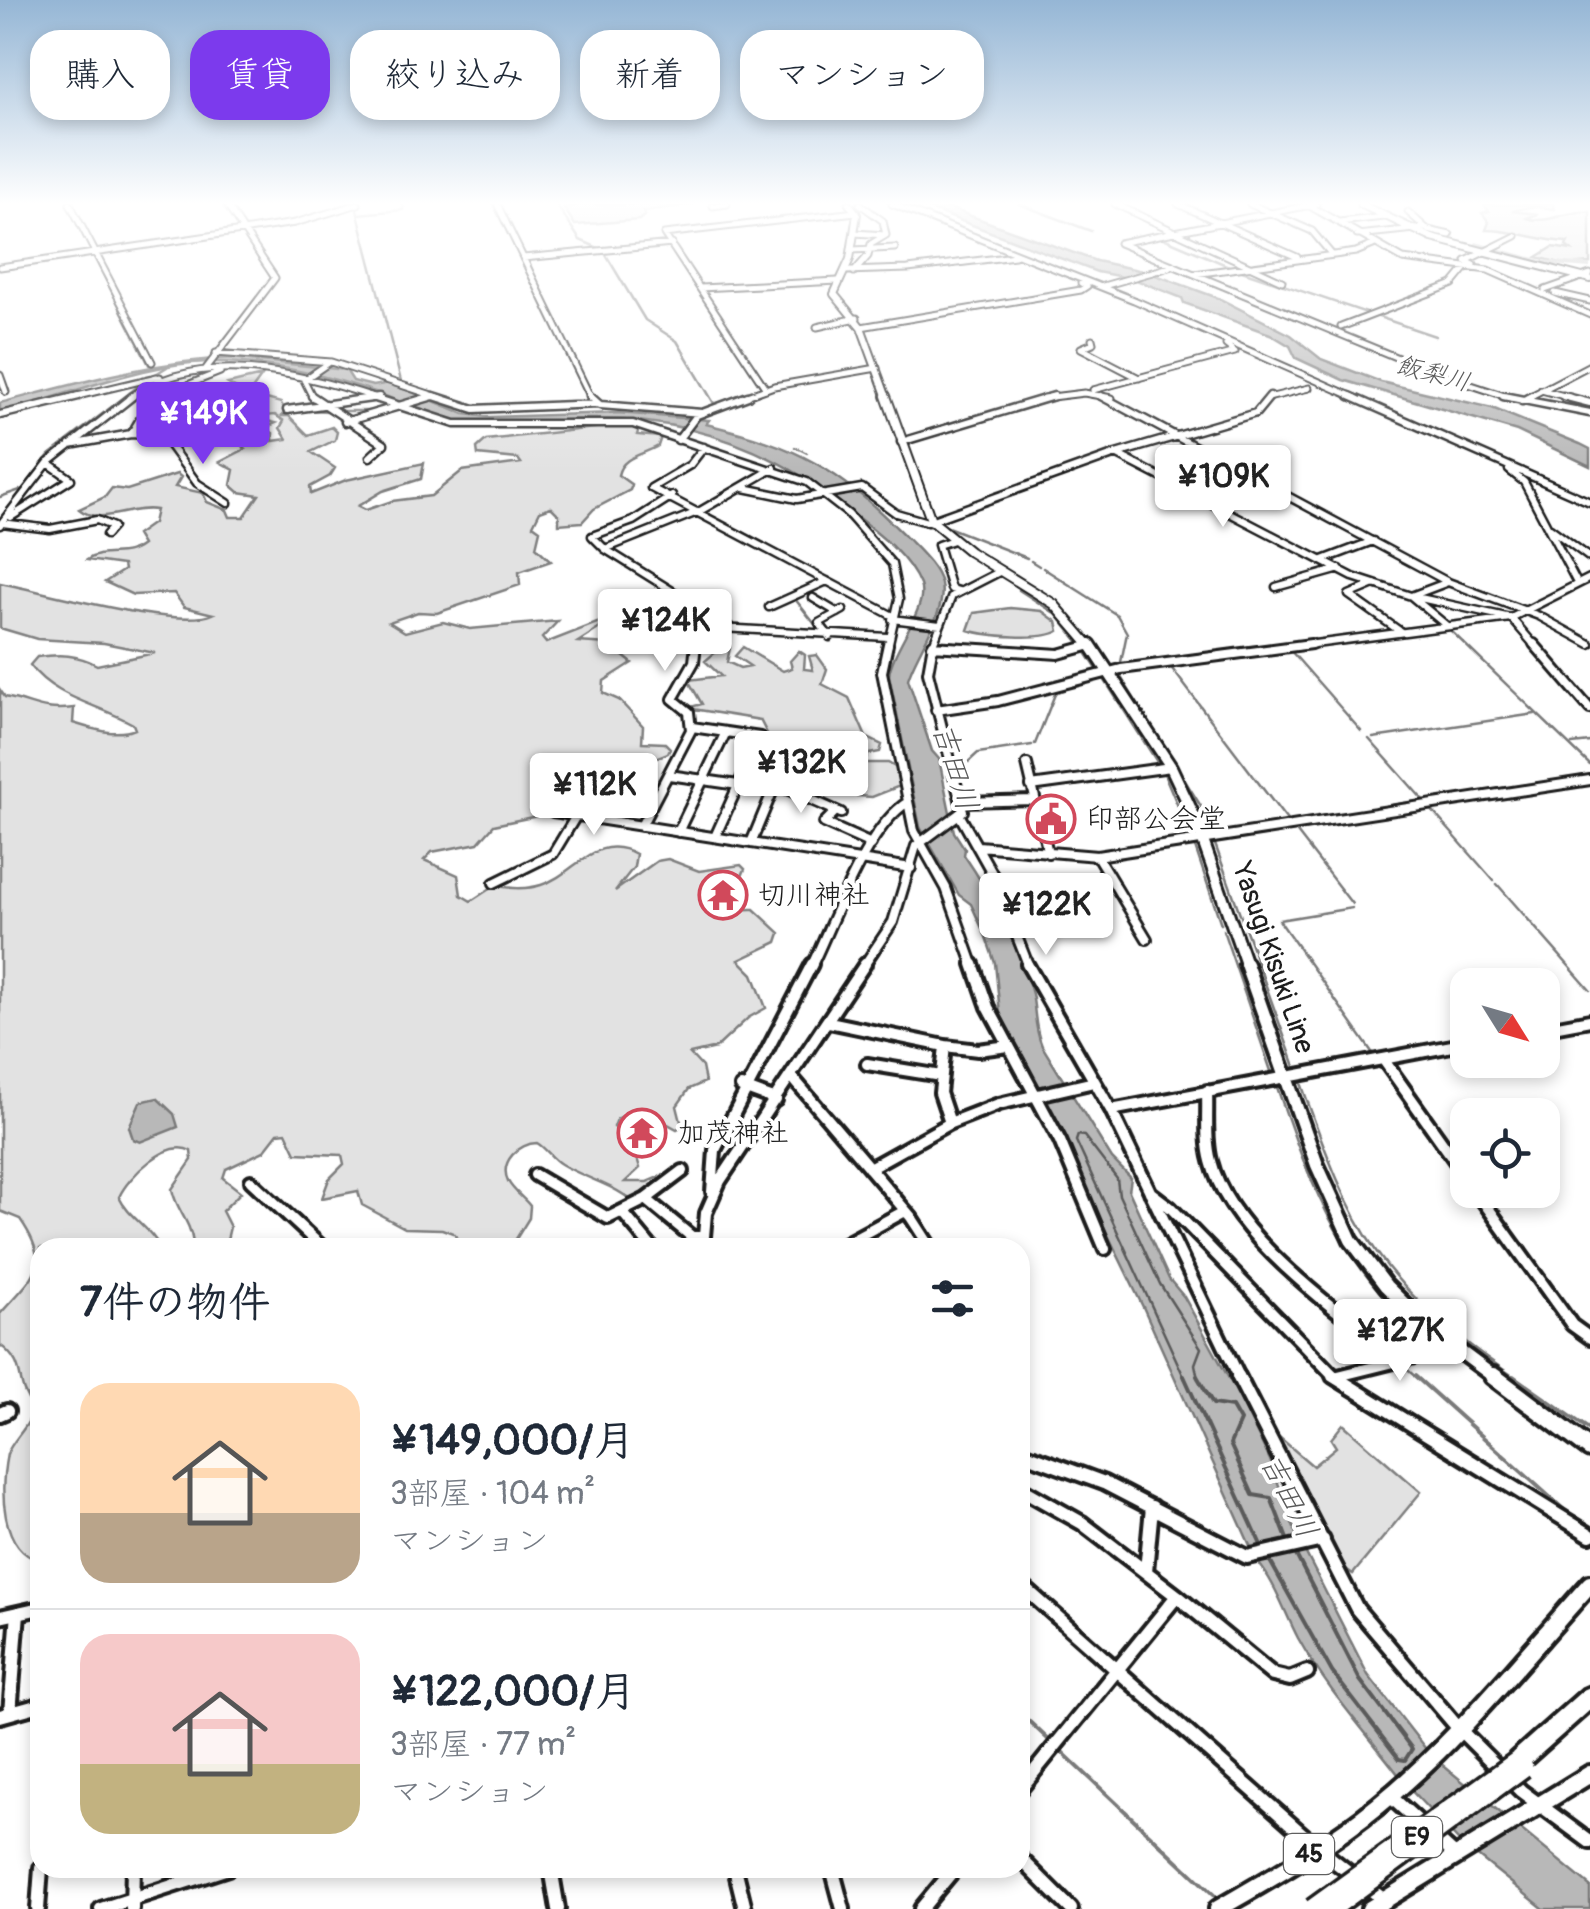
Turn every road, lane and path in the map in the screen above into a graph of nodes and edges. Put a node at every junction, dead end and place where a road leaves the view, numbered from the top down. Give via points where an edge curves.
1 (116, 293) edge
2 (264, 293) edge
3 (540, 293) edge
4 (703, 293) edge
5 (837, 293) edge
6 (1052, 293) edge
7 (1117, 293) edge
8 (1234, 293) edge
9 (1431, 293) edge
10 (1546, 293) edge
11 (1552, 293) edge
12 (1590, 301) edge
13 (1590, 315) edge
14 (859, 322) junction
15 (1184, 322) junction
16 (817, 327) dead end
17 (1340, 327) dead end
18 (1092, 339) dead end
19 (214, 355) junction
20 (152, 362) dead end
21 (329, 363) junction
22 (1590, 366) edge
23 (877, 368) junction
24 (205, 369) junction
25 (1444, 369) dead end
26 (222, 370) junction
27 (0, 374) edge
28 (310, 376) junction
29 (160, 377) junction
30 (1139, 378) junction
31 (1309, 388) dead end
32 (766, 389) junction
33 (1542, 390) junction
34 (6, 392) dead end
35 (1090, 393) junction
36 (379, 396) junction
37 (432, 396) junction
38 (172, 400) junction
39 (1522, 400) junction
40 (153, 401) junction
41 (314, 401) junction
42 (1586, 402) edge
43 (598, 404) junction
44 (401, 406) junction
45 (716, 408) joint
46 (186, 410) junction
47 (287, 410) dead end
48 (1580, 412) junction
49 (1590, 413) edge
50 (700, 414) junction
51 (0, 415) edge
52 (139, 422) junction
53 (345, 422) junction
54 (131, 433) junction
55 (1181, 435) junction
56 (165, 440) junction
57 (678, 440) junction
58 (901, 442) junction
59 (66, 446) junction
60 (704, 448) junction
61 (1116, 454) junction
62 (370, 457) dead end
63 (1490, 458) junction
64 (48, 462) junction
65 (774, 468) junction
66 (744, 488) junction
67 (827, 495) junction
68 (672, 496) junction
69 (228, 502) dead end
70 (1590, 502) edge
71 (700, 511) junction
72 (931, 520) junction
73 (3, 522) edge
74 (1548, 526) junction
75 (106, 535) dead end
76 (952, 540) junction
77 (1374, 541) junction
78 (605, 549) junction
79 (1590, 558) edge
80 (1323, 560) junction
81 (1340, 570) junction
82 (1000, 571) junction
83 (1590, 578) edge
84 (827, 581) junction
85 (1576, 581) junction
86 (1448, 582) junction
87 (1374, 584) junction
88 (1276, 587) dead end
89 (958, 592) junction
90 (1411, 596) junction
91 (813, 598) dead end
92 (768, 607) dead end
93 (1524, 610) junction
94 (893, 618) junction
95 (1511, 618) junction
96 (937, 625) junction
97 (1448, 626) junction
98 (730, 627) junction
99 (698, 630) junction
100 (1403, 632) junction
101 (888, 636) junction
102 (830, 638) junction
103 (622, 640) dead end
104 (1090, 644) junction
105 (1590, 644) edge
106 (932, 646) junction
107 (1109, 672) junction
108 (1590, 708) edge
109 (936, 710) junction
110 (692, 727) junction
111 (726, 732) junction
112 (784, 763) dead end
113 (1027, 764) dead end
114 (1170, 767) junction
115 (668, 775) junction
116 (704, 780) junction
117 (1590, 780) edge
118 (738, 784) junction
119 (1031, 786) junction
120 (774, 787) junction
121 (1034, 800) junction
122 (908, 802) junction
123 (964, 802) junction
124 (553, 812) dead end
125 (1038, 813) junction
126 (576, 816) junction
127 (958, 816) junction
128 (1066, 817) dead end
129 (641, 826) junction
130 (678, 832) junction
131 (715, 837) junction
132 (1202, 840) junction
133 (920, 841) junction
134 (751, 843) junction
135 (872, 844) junction
136 (978, 846) junction
137 (1048, 853) junction
138 (1097, 856) junction
139 (863, 860) junction
140 (911, 868) junction
141 (494, 883) dead end
142 (1147, 939) dead end
143 (1590, 1020) edge
144 (829, 1022) junction
145 (1560, 1026) edge
146 (944, 1046) junction
147 (1009, 1046) junction
148 (1450, 1046) edge
149 (1383, 1059) junction
150 (867, 1064) dead end
151 (941, 1076) junction
152 (1286, 1076) junction
153 (792, 1077) junction
154 (1092, 1083) junction
155 (745, 1088) junction
156 (1207, 1091) junction
157 (1036, 1095) junction
158 (776, 1100) junction
159 (1111, 1110) junction
160 (950, 1123) junction
161 (1450, 1154) edge
162 (868, 1168) junction
163 (683, 1171) dead end
164 (535, 1176) dead end
165 (251, 1181) dead end
166 (1149, 1192) junction
167 (712, 1195) junction
168 (646, 1200) junction
169 (1488, 1208) edge
170 (905, 1211) junction
171 (623, 1213) junction
172 (313, 1238) edge
173 (644, 1238) edge
174 (694, 1238) edge
175 (705, 1238) edge
176 (855, 1238) edge
177 (924, 1238) edge
178 (1105, 1249) dead end
179 (1590, 1338) edge
180 (1454, 1348) junction
181 (1401, 1362) junction
182 (1334, 1378) junction
183 (1590, 1449) edge
184 (1030, 1455) edge
185 (1030, 1493) edge
186 (1152, 1506) junction
187 (1590, 1535) edge
188 (1321, 1540) junction
189 (1146, 1571) junction
190 (1590, 1584) edge
191 (1030, 1593) edge
192 (1177, 1596) junction
193 (30, 1610) edge
194 (18, 1613) junction
195 (0, 1617) edge
196 (1117, 1670) junction
197 (1307, 1672) dead end
198 (1590, 1697) edge
199 (30, 1707) edge
200 (1590, 1708) edge
201 (5, 1714) edge
202 (1456, 1732) junction
203 (1520, 1764) junction
204 (1590, 1774) edge
205 (1030, 1777) edge
206 (1392, 1794) junction
207 (1538, 1807) junction
208 (1590, 1842) edge
209 (1319, 1848) junction
210 (1457, 1856) junction
211 (1030, 1868) edge
212 (40, 1878) edge
213 (133, 1878) edge
214 (201, 1878) edge
215 (553, 1878) edge
216 (737, 1878) edge
217 (835, 1878) edge
218 (947, 1878) edge
219 (132, 1904) edge
220 (1377, 1905) edge
221 (38, 1909) edge
222 (101, 1909) edge
223 (558, 1909) edge
224 (745, 1909) edge
225 (843, 1909) edge
226 (921, 1909) edge
227 (1071, 1909) edge
228 (1218, 1909) edge
229 (1312, 1909) edge
230 (1330, 1909) edge

1 - 20 street
2 - 19 street
3 - 43 street
4 - 32 street
5 - 14 main road, Yasugi Kisuki Line
6 - 14 street
7 - 15 street
8 - 39 street via 1432,372
9 - 17 street
10 - 13 street
11 - 12 street
14 - 16 street
14 - 23 main road, Yasugi Kisuki Line
15 - 30 street via 1235,352
15 - 63 street
18 - 30 street via 1082,348
19 - 21 street
19 - 24 street
21 - 28 street
21 - 37 street
22 - 33 street
23 - 32 street
23 - 58 main road, Yasugi Kisuki Line
24 - 26 street
24 - 29 street
25 - 39 street
26 - 28 street
26 - 38 street
27 - 34 street
28 - 36 street
28 - 41 street via 304,380
29 - 40 street
29 - 51 street
29 - 59 street
30 - 35 street
31 - 55 street via 1271,395 1256,413
32 - 45 street
33 - 39 street
33 - 42 street
35 - 55 street via 1118,400
35 - 58 street via 1044,399
36 - 41 street
36 - 44 street
37 - 43 street via 491,410
37 - 44 street
38 - 40 street
38 - 46 street
39 - 48 street
40 - 52 street
41 - 47 street
41 - 53 street
42 - 48 street
43 - 50 street
44 - 53 street
44 - 57 street via 455,424 613,422
45 - 50 street
46 - 52 street
46 - 56 street via 208,422 196,437
48 - 49 street
50 - 57 street
52 - 54 street
53 - 62 street via 384,444
54 - 56 street
54 - 59 street
55 - 61 street
55 - 77 street
56 - 69 street via 191,482
57 - 60 street
58 - 72 main road, Yasugi Kisuki Line
59 - 64 street
60 - 65 street
60 - 68 street via 690,465 651,488
61 - 72 street
61 - 80 street
63 - 70 street
63 - 74 street via 1524,482
64 - 73 street
64 - 73 street via 70,482
65 - 66 street
65 - 67 street
66 - 67 street via 788,499
66 - 71 street
67 - 72 street via 858,488 896,513
67 - 94 street via 892,564 899,594
68 - 71 street
68 - 78 street via 592,536
71 - 78 street
71 - 84 street
72 - 76 main road, Yasugi Kisuki Line
73 - 75 street via 50,529 100,520 113,526
74 - 79 street
74 - 85 street
76 - 82 main road, Yasugi Kisuki Line
76 - 89 street via 938,545
77 - 80 street
77 - 86 street
78 - 98 street
80 - 81 street
81 - 87 street
81 - 88 street
82 - 89 street
82 - 104 main road, Yasugi Kisuki Line via 1054,604
83 - 85 street
84 - 92 street
84 - 94 street
85 - 93 street
86 - 90 street
86 - 93 street
87 - 90 street
87 - 100 street via 1349,595
89 - 96 street
90 - 95 street
90 - 97 street
91 - 102 street via 840,612 819,622
93 - 95 street
93 - 105 street
94 - 96 street
94 - 101 street
95 - 97 street
95 - 108 street
96 - 106 street
97 - 100 street
98 - 99 street
98 - 102 street
99 - 103 street
99 - 110 street via 694,662 673,699 689,712
100 - 107 street
101 - 102 street
101 - 122 street via 882,672
104 - 106 street via 1059,654
104 - 107 main road, Yasugi Kisuki Line
106 - 109 street via 928,672
107 - 109 street
107 - 114 main road, Yasugi Kisuki Line
109 - 123 street
110 - 111 street
110 - 115 street
111 - 116 street
111 - 118 street via 760,737
112 - 120 street
113 - 119 street
114 - 119 street
114 - 132 main road, Yasugi Kisuki Line
115 - 116 street
115 - 129 street
116 - 118 street
116 - 130 street
117 - 132 street
118 - 120 street
118 - 131 street
119 - 121 street
120 - 134 street
120 - 135 street via 839,812 824,823
121 - 123 street
121 - 125 street
122 - 133 street
122 - 135 street
123 - 127 street
124 - 126 street
125 - 128 street
125 - 137 street
126 - 129 street
126 - 141 street via 553,854
127 - 133 street
127 - 136 street
129 - 130 street
130 - 131 street
131 - 134 street
132 - 138 street
132 - 152 main road, Yasugi Kisuki Line
133 - 140 street
133 - 147 street via 936,865
134 - 139 street
135 - 139 street
136 - 137 street
136 - 154 street via 1025,960
137 - 138 street
138 - 142 street
139 - 140 street
139 - 155 street
140 - 144 street via 897,914
143 - 145 street
144 - 146 street
144 - 153 street
146 - 147 street
146 - 151 street
147 - 157 street
148 - 149 street
149 - 152 street
149 - 161 street
150 - 151 street
151 - 160 street
152 - 156 street
152 - 180 main road, Yasugi Kisuki Line via 1351,1240 1386,1286
153 - 158 street
153 - 162 street
154 - 157 street
154 - 159 street
155 - 158 street
155 - 167 street via 715,1150
156 - 159 street
156 - 181 street via 1211,1165 1227,1199 1263,1244
157 - 160 street
157 - 178 street
158 - 167 street
159 - 166 street
160 - 162 street
162 - 170 street
163 - 168 street
164 - 171 street via 608,1218
165 - 172 street
166 - 182 street
166 - 188 street
167 - 175 street
168 - 171 street
168 - 174 street
169 - 179 street via 1572,1325
170 - 176 street
170 - 177 street
171 - 173 street
180 - 181 street
180 - 183 main road, Yasugi Kisuki Line
181 - 182 street
182 - 187 street
184 - 186 street
185 - 189 street
186 - 188 street via 1247,1557
186 - 189 street
188 - 202 street via 1368,1625
189 - 192 street
190 - 202 main road, 45
191 - 196 street
192 - 196 street
192 - 197 street via 1273,1675 1290,1679
193 - 194 street
194 - 195 street
194 - 201 street
196 - 205 street
196 - 209 street
198 - 203 highway, E9
199 - 201 street
200 - 203 highway, E9
202 - 206 main road, 45
202 - 207 street
203 - 229 highway, E9, bridge
203 - 230 highway, E9, bridge
204 - 207 main road
206 - 209 main road, 45
206 - 210 street
207 - 208 street
207 - 210 main road
209 - 220 street
209 - 228 main road, 45
210 - 220 main road
211 - 227 street
212 - 221 street
213 - 219 street
214 - 219 street
215 - 223 street
216 - 224 street
217 - 225 street
218 - 226 street
219 - 222 street

